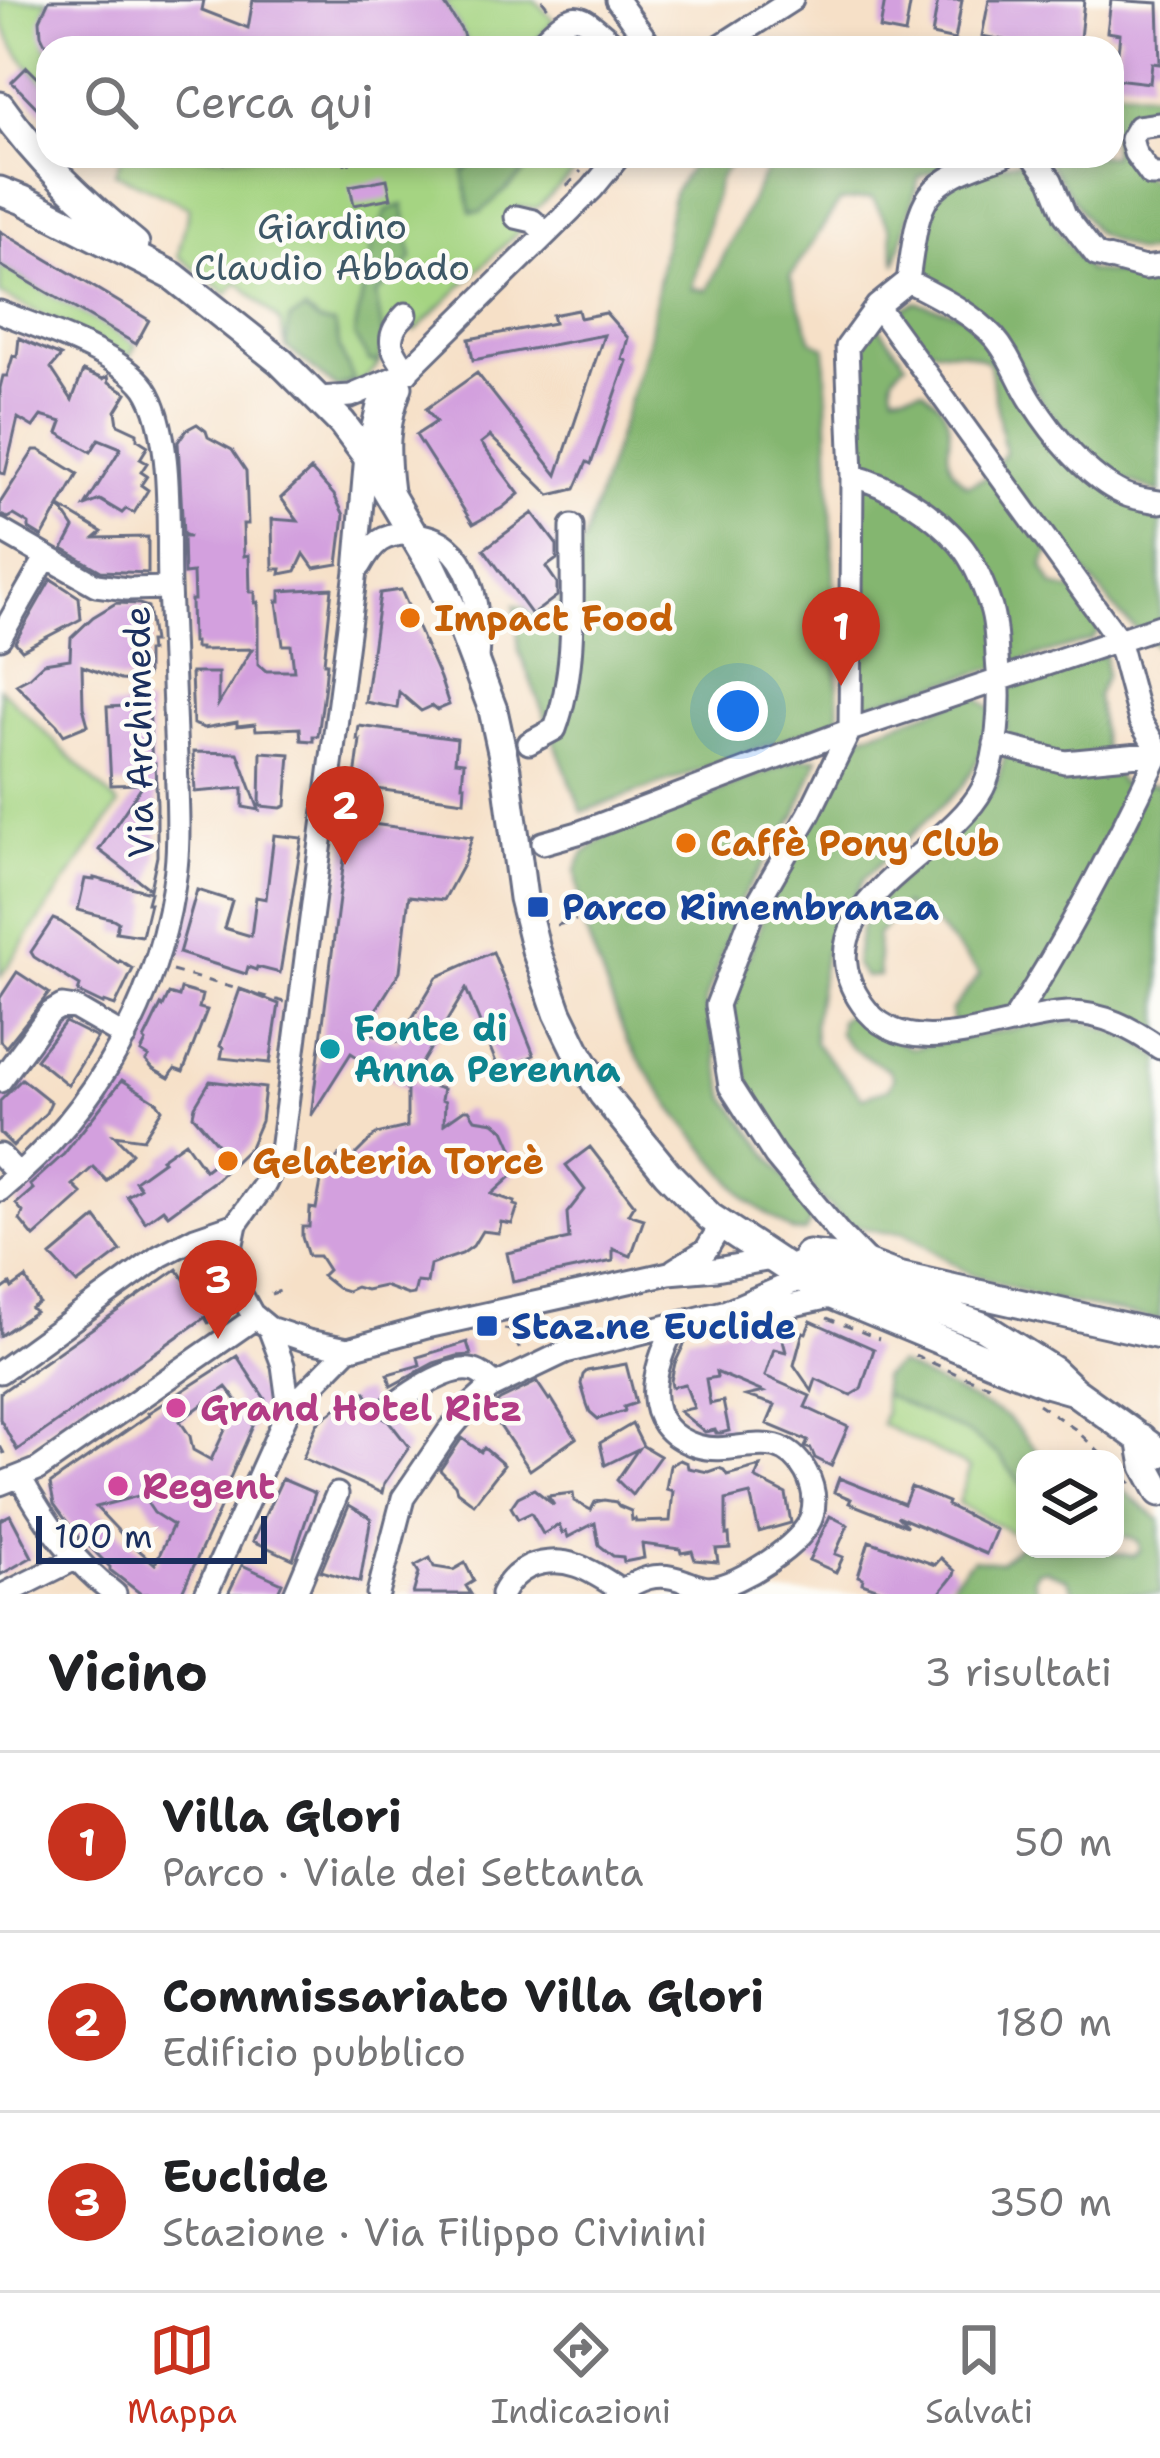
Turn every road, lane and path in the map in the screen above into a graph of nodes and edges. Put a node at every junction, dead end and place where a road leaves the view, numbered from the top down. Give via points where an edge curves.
1 (792, 0) edge
2 (621, 6) edge
3 (573, 8) edge
4 (548, 36) edge
5 (606, 36) edge
6 (620, 36) edge
7 (642, 36) edge
8 (736, 36) edge
9 (0, 106) edge
10 (1160, 124) edge
11 (36, 152) edge
12 (51, 168) edge
13 (608, 168) edge
14 (968, 168) edge
15 (1042, 168) edge
16 (1160, 175) edge
17 (8, 192) edge
18 (516, 217) dead end
19 (546, 234) junction
20 (1160, 266) edge
21 (173, 276) junction
22 (908, 280) junction
23 (877, 306) junction
24 (0, 312) edge
25 (406, 314) dead end
26 (408, 372) junction
27 (318, 398) junction
28 (366, 455) junction
29 (852, 476) junction
30 (393, 498) junction
31 (1160, 502) edge
32 (572, 526) dead end
33 (0, 530) edge
34 (414, 534) junction
35 (46, 557) junction
36 (356, 571) junction
37 (169, 588) junction
38 (1160, 626) edge
39 (0, 638) edge
40 (1118, 639) junction
41 (999, 679) junction
42 (850, 730) junction
43 (529, 743) dead end
44 (995, 744) junction
45 (1160, 753) edge
46 (543, 843) dead end
47 (576, 920) dead end
48 (556, 925) dead end
49 (165, 969) dead end
50 (299, 1005) junction
51 (1012, 1023) junction
52 (125, 1037) junction
53 (1160, 1048) edge
54 (0, 1081) edge
55 (0, 1155) edge
56 (18, 1174) junction
57 (0, 1190) edge
58 (236, 1224) junction
59 (721, 1225) junction
60 (772, 1259) junction
61 (870, 1264) junction
62 (669, 1273) junction
63 (898, 1276) junction
64 (820, 1284) junction
65 (283, 1290) dead end
66 (271, 1294) dead end
67 (1022, 1303) junction
68 (727, 1311) junction
69 (205, 1317) dead end
70 (262, 1323) junction
71 (209, 1324) dead end
72 (676, 1324) junction
73 (982, 1326) junction
74 (491, 1327) dead end
75 (1160, 1335) edge
76 (944, 1342) junction
77 (894, 1345) dead end
78 (348, 1349) junction
79 (520, 1350) dead end
80 (906, 1350) dead end
81 (0, 1372) edge
82 (495, 1385) junction
83 (991, 1386) dead end
84 (1074, 1390) junction
85 (1030, 1400) dead end
86 (392, 1406) dead end
87 (273, 1407) junction
88 (1150, 1445) edge
89 (0, 1446) edge
90 (1097, 1450) edge
91 (9, 1474) edge
92 (1160, 1492) edge
93 (337, 1494) dead end
94 (75, 1559) junction
95 (621, 1593) edge
96 (4, 1594) edge
97 (115, 1594) edge
98 (206, 1594) edge
99 (295, 1594) edge
100 (378, 1594) edge
101 (502, 1594) edge

1 - 8 street
2 - 6 street
2 - 7 street
3 - 4 street
3 - 5 street
9 - 11 main road
10 - 16 street via 1138,128 1131,139 1151,175
12 - 21 main road
13 - 19 street
14 - 22 street via 934,186 917,217
15 - 20 street via 1096,255
17 - 21 main road
18 - 19 street
19 - 26 street
21 - 27 main road
22 - 23 street
22 - 31 street via 994,337 1032,403 1082,465 1127,496
23 - 29 street via 847,347
23 - 40 street
24 - 37 street, Via Archimede via 124,368 148,394 162,433
25 - 26 street via 391,340
26 - 27 street via 351,396
26 - 28 street via 381,402
26 - 30 street via 388,429
27 - 28 main road
28 - 30 main road
28 - 36 street
29 - 41 street via 910,501 958,541 992,611
29 - 42 street
30 - 34 main road
32 - 43 street via 563,708 555,730
33 - 35 street
34 - 36 street via 381,538
34 - 59 main road via 493,710 531,933 558,1013 614,1109
35 - 37 street via 99,586
35 - 39 street
36 - 50 street
37 - 52 street, Via Archimede via 176,870 155,966
38 - 40 street
40 - 41 street
40 - 45 street via 1140,721
41 - 42 street
41 - 44 street
42 - 46 street
42 - 61 street via 754,908 717,1005 730,1086 775,1156
44 - 45 street via 1065,763
44 - 51 street via 983,788 878,890 845,949 864,1006 907,1036
45 - 51 street
47 - 48 path
49 - 50 path
50 - 58 street via 280,1157
51 - 53 street via 1094,1015
52 - 54 street via 62,1006
52 - 56 street, Via Archimede via 72,1119
55 - 56 street
56 - 57 street, Via Archimede
58 - 70 street via 230,1264
58 - 81 street via 160,1256
59 - 60 main road
59 - 62 street via 706,1250
60 - 62 street
60 - 64 main road
61 - 63 main road
61 - 64 main road
62 - 78 street
63 - 67 main road
63 - 73 main road via 971,1309
64 - 68 street
64 - 68 street via 789,1306
64 - 73 main road via 888,1292
64 - 76 main road
64 - 77 path
65 - 66 path
67 - 73 main road
67 - 75 main road
68 - 72 street
69 - 71 path
70 - 78 street
70 - 87 street via 284,1365
70 - 91 street via 38,1468
72 - 82 street via 565,1352
72 - 95 street via 653,1383 666,1425 697,1446 783,1448 808,1476 812,1513 788,1546 731,1582 708,1588 656,1575
73 - 76 main road
73 - 84 main road
74 - 79 path via 510,1330
76 - 84 main road
78 - 87 street
80 - 83 path
82 - 86 street via 466,1369 422,1384
82 - 100 street via 457,1420 403,1498
84 - 88 main road
85 - 90 path
87 - 98 street
88 - 92 main road via 1146,1466
89 - 91 path
91 - 94 street
93 - 99 street
94 - 96 street
94 - 97 street
95 - 101 street via 584,1567 556,1561 525,1569

